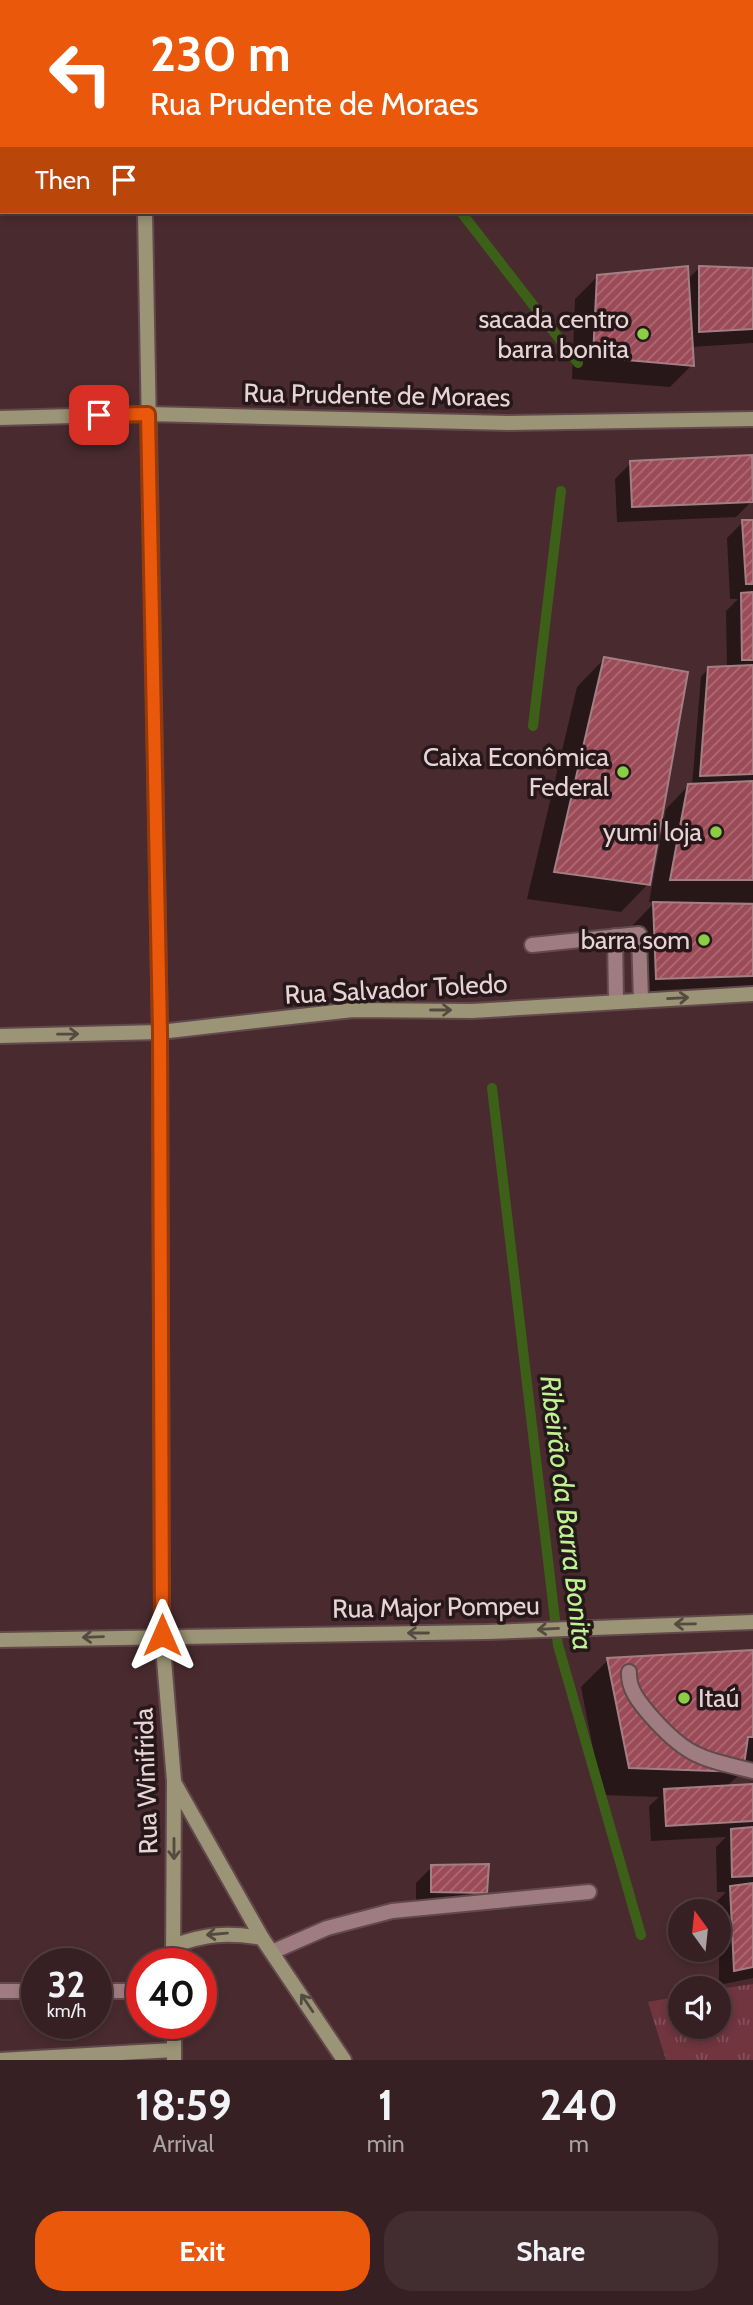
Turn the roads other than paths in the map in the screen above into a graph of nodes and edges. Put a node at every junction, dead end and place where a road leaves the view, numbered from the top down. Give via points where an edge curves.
1 (145, 214) edge
2 (148, 414) junction
3 (0, 418) edge
4 (753, 419) edge
5 (615, 936) junction
6 (532, 945) dead end
7 (753, 994) edge
8 (641, 1000) junction
9 (617, 1002) junction
10 (160, 1032) junction
11 (0, 1036) edge
12 (753, 1622) edge
13 (162, 1635) junction
14 (0, 1640) edge
15 (629, 1672) dead end
16 (753, 1771) edge
17 (174, 1781) junction
18 (589, 1892) dead end
19 (262, 1938) junction
20 (173, 1946) joint
21 (272, 1952) junction
22 (0, 1991) edge
23 (21, 1991) edge
24 (174, 2055) edge
25 (0, 2060) edge
26 (344, 2060) edge

1 - 2 street, Rua Winifrida
2 - 3 street, Rua Prudente de Moraes
2 - 4 street, Rua Prudente de Moraes via 508,423
2 - 10 street, Rua Winifrida
5 - 6 lane
5 - 8 lane via 639,934
5 - 9 lane
8 -> 7 street, Rua Salvador Toledo
8 - 9 street, Rua Salvador Toledo
10 -> 9 street, Rua Salvador Toledo via 353,1010 472,1010
11 -> 10 street, Rua Salvador Toledo
10 - 13 street, Rua Winifrida
12 -> 13 street, Rua Major Pompeu via 487,1632
13 -> 14 street, Rua Major Pompeu
13 - 17 street, Rua Winifrida
15 - 16 lane via 632,1691 675,1743 703,1759
17 - 19 street
17 -> 20 street, Rua Winifrida
18 - 21 lane via 392,1911 327,1928
19 -> 20 street via 204,1935
19 - 21 street
26 -> 21 street
22 - 23 lane
24 - 25 street

